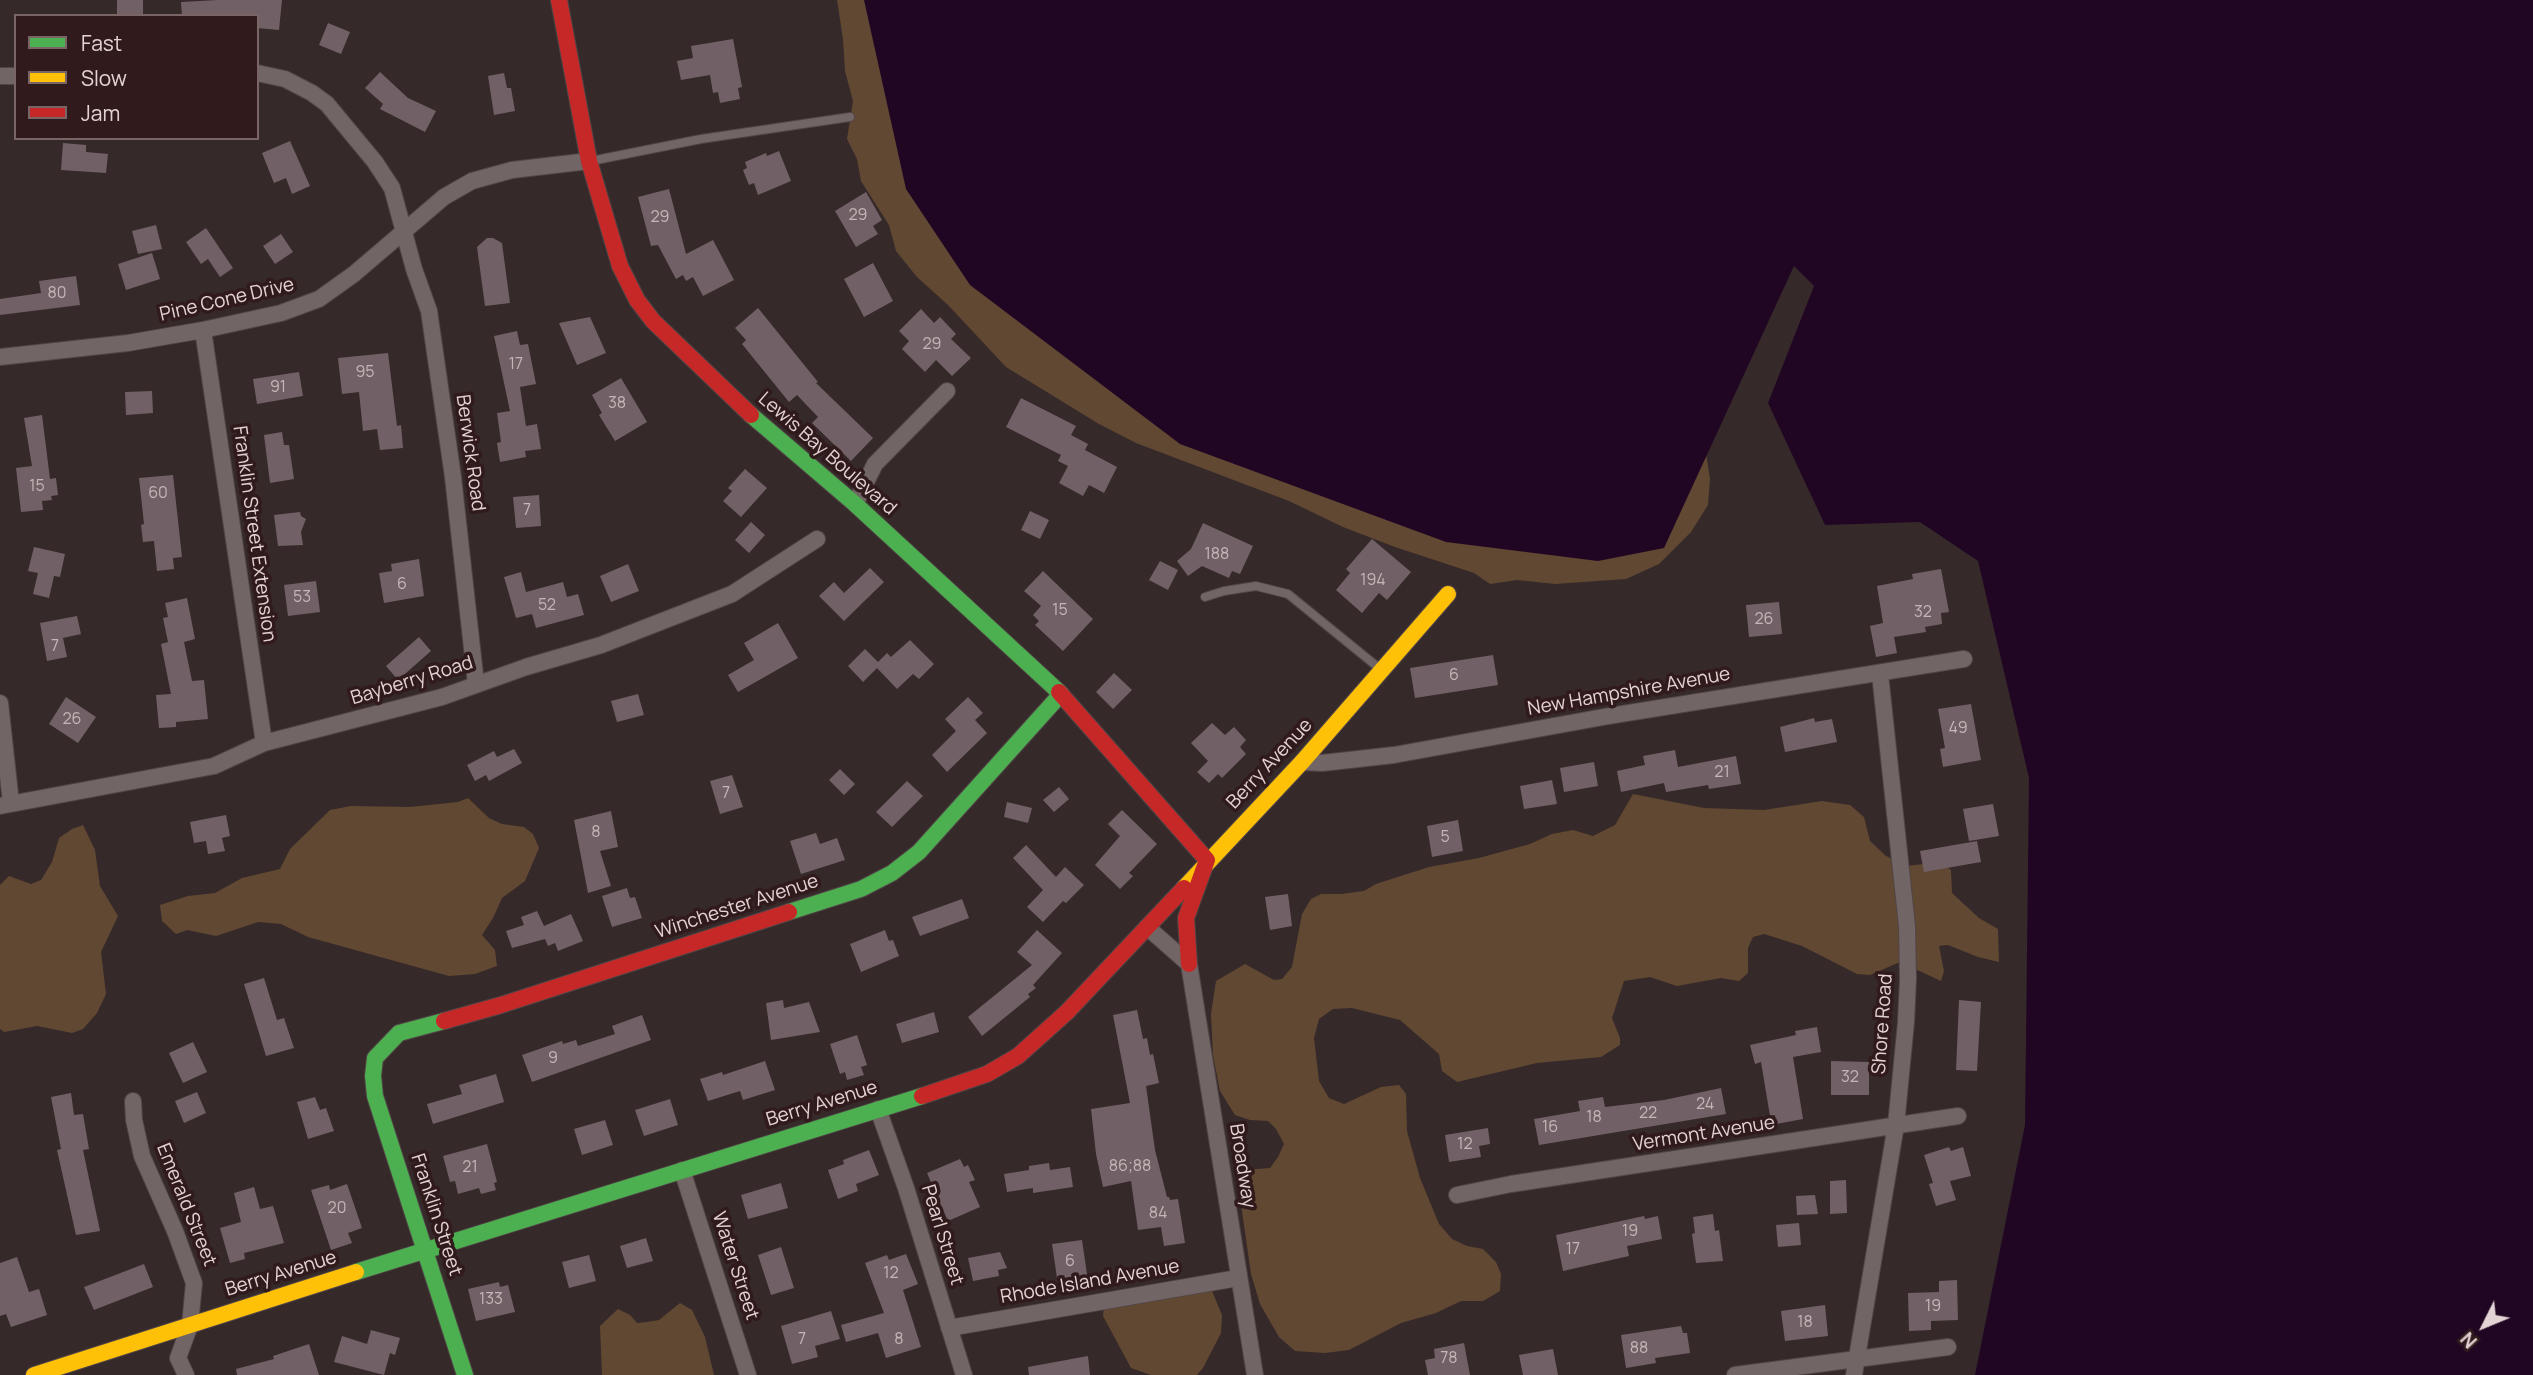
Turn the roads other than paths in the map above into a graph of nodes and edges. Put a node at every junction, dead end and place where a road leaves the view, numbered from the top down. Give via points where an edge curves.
1 (559, 0) edge
2 (259, 73) edge
3 (850, 117) dead end
4 (589, 161) junction
5 (403, 231) junction
6 (203, 330) junction
7 (0, 357) edge
8 (947, 391) dead end
9 (855, 504) junction
10 (817, 539) dead end
11 (1448, 594) dead end
12 (1205, 597) dead end
13 (1964, 659) dead end
14 (1381, 670) junction
15 (1880, 674) junction
16 (476, 684) junction
17 (1061, 694) junction
18 (0, 703) edge
19 (264, 743) junction
20 (1302, 762) junction
21 (6, 805) edge
22 (1207, 860) junction
23 (1147, 927) junction
24 (1189, 964) junction
25 (374, 1068) joint
26 (133, 1101) dead end
27 (878, 1109) junction
28 (1958, 1116) dead end
29 (1896, 1125) junction
30 (681, 1170) junction
31 (1457, 1195) dead end
32 (426, 1251) junction
33 (1238, 1278) junction
34 (190, 1325) junction
35 (949, 1328) junction
36 (1948, 1348) dead end
37 (1856, 1368) edge
38 (34, 1375) edge
39 (186, 1375) edge
40 (465, 1375) edge
41 (748, 1375) edge
42 (964, 1375) edge
43 (1255, 1375) edge
44 (1735, 1375) edge

1 - 4 street, Lewis Bay Boulevard
2 - 5 street, Berwick Road via 285,79 327,104 392,188
3 - 4 lane
4 - 5 street, Pine Cone Drive via 512,170 472,181
4 - 9 street, Lewis Bay Boulevard via 620,266 653,321 744,410
5 - 6 street, Pine Cone Drive via 319,299 281,313
5 - 16 street, Berwick Road via 429,311
6 - 7 street, Pine Cone Drive
6 - 19 street, Franklin Street Extension
8 - 9 street via 875,464
9 - 17 street, Lewis Bay Boulevard
10 - 16 street, Bayberry Road via 732,594 601,645
11 - 14 street, Berry Avenue
12 - 14 lane via 1256,586 1288,594
13 - 15 street, New Hampshire Avenue
14 - 20 street, Berry Avenue
15 - 20 street, New Hampshire Avenue via 1636,711 1394,755
15 - 29 street, Shore Road via 1907,926 1906,1022
16 - 19 street, Bayberry Road via 405,708
17 - 22 street, Lewis Bay Boulevard
17 - 25 street, Winchester Avenue via 919,852 892,873 861,889 640,961 399,1033 376,1058
18 - 21 street
19 - 21 street, Bayberry Road via 214,766 181,774
20 - 22 street, Berry Avenue
22 - 23 street, Berry Avenue
22 - 24 street, Broadway via 1186,918
23 - 24 street
23 - 27 street, Berry Avenue via 1067,1012 1018,1056 987,1074
24 - 33 street, Broadway
25 - 32 street, Franklin Street via 375,1096
26 - 34 street, Emerald Street via 142,1156 194,1283
27 - 30 street, Berry Avenue
27 - 35 street, Pearl Street
28 - 29 street, Vermont Avenue
29 - 31 street, Vermont Avenue
29 - 37 street, Shore Road
30 - 32 street, Berry Avenue
30 - 41 street, Water Street
32 - 34 street, Berry Avenue
32 - 40 street, Franklin Street
33 - 35 street, Rhode Island Avenue
33 - 43 street, Broadway
34 - 38 street, Berry Avenue
34 - 39 street, Emerald Street via 178,1358
35 - 42 street, Pearl Street
36 - 37 street
37 - 44 street

